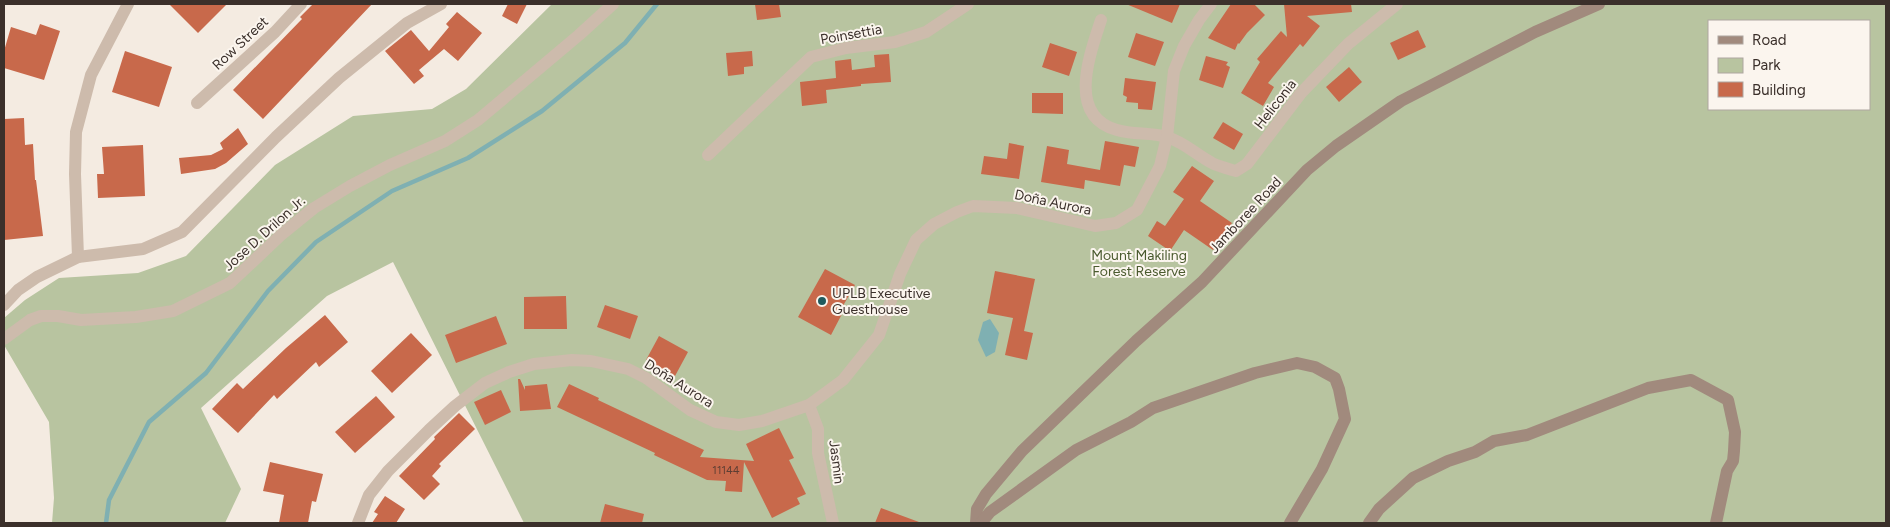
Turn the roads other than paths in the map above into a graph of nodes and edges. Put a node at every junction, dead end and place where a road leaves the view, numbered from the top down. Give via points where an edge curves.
1 (128, 4) edge
2 (301, 4) edge
3 (441, 4) edge
4 (613, 4) edge
5 (968, 4) edge
6 (1211, 4) edge
7 (1397, 4) edge
8 (1599, 4) edge
9 (1101, 20) dead end
10 (197, 103) dead end
11 (1167, 137) junction
12 (708, 155) dead end
13 (78, 258) junction
14 (4, 305) edge
15 (4, 339) edge
16 (809, 405) junction
17 (358, 523) edge
18 (833, 523) edge
19 (976, 523) edge
20 (981, 523) edge
21 (1290, 523) edge
22 (1369, 523) edge
23 (1716, 523) edge

1 - 13 street via 91,75 76,132
2 - 10 street, Row Street
3 - 13 street via 407,23 338,78 182,232 143,248
4 - 15 street, Jose D. Drilon Jr. via 478,120 445,141 390,165 314,208 230,283 173,311 82,320 41,316
5 - 12 street, Poinsettia via 926,32 895,42 846,48 811,57
6 - 11 street, Doña Aurora via 1184,46 1174,71
7 - 11 street, Heliconia via 1348,44 1301,93 1247,164 1236,171 1214,164
8 - 19 street, Jamboree Road via 1535,32 1401,100 1314,164 1202,282 1022,451 986,494 977,509
9 - 11 street via 1087,66 1086,96 1090,110 1102,123 1116,130
11 - 16 street, Doña Aurora via 1160,166 1137,210 1116,223 1095,226 1017,208 973,206 934,224 916,240 878,335 843,380
13 - 14 street via 37,277
16 - 17 street, Doña Aurora via 762,422 739,425 716,422 690,410 628,369 572,360 534,364 485,383 455,406 388,471 369,495
16 - 18 street, Jasmin via 818,430 818,453
20 - 21 street via 990,512 1076,450 1153,408 1255,373 1298,363 1315,367 1335,378 1345,419 1322,469
22 - 23 street via 1379,509 1413,478 1448,461 1475,452 1494,441 1527,435 1648,388 1692,380 1728,400 1734,432 1733,461 1727,471

